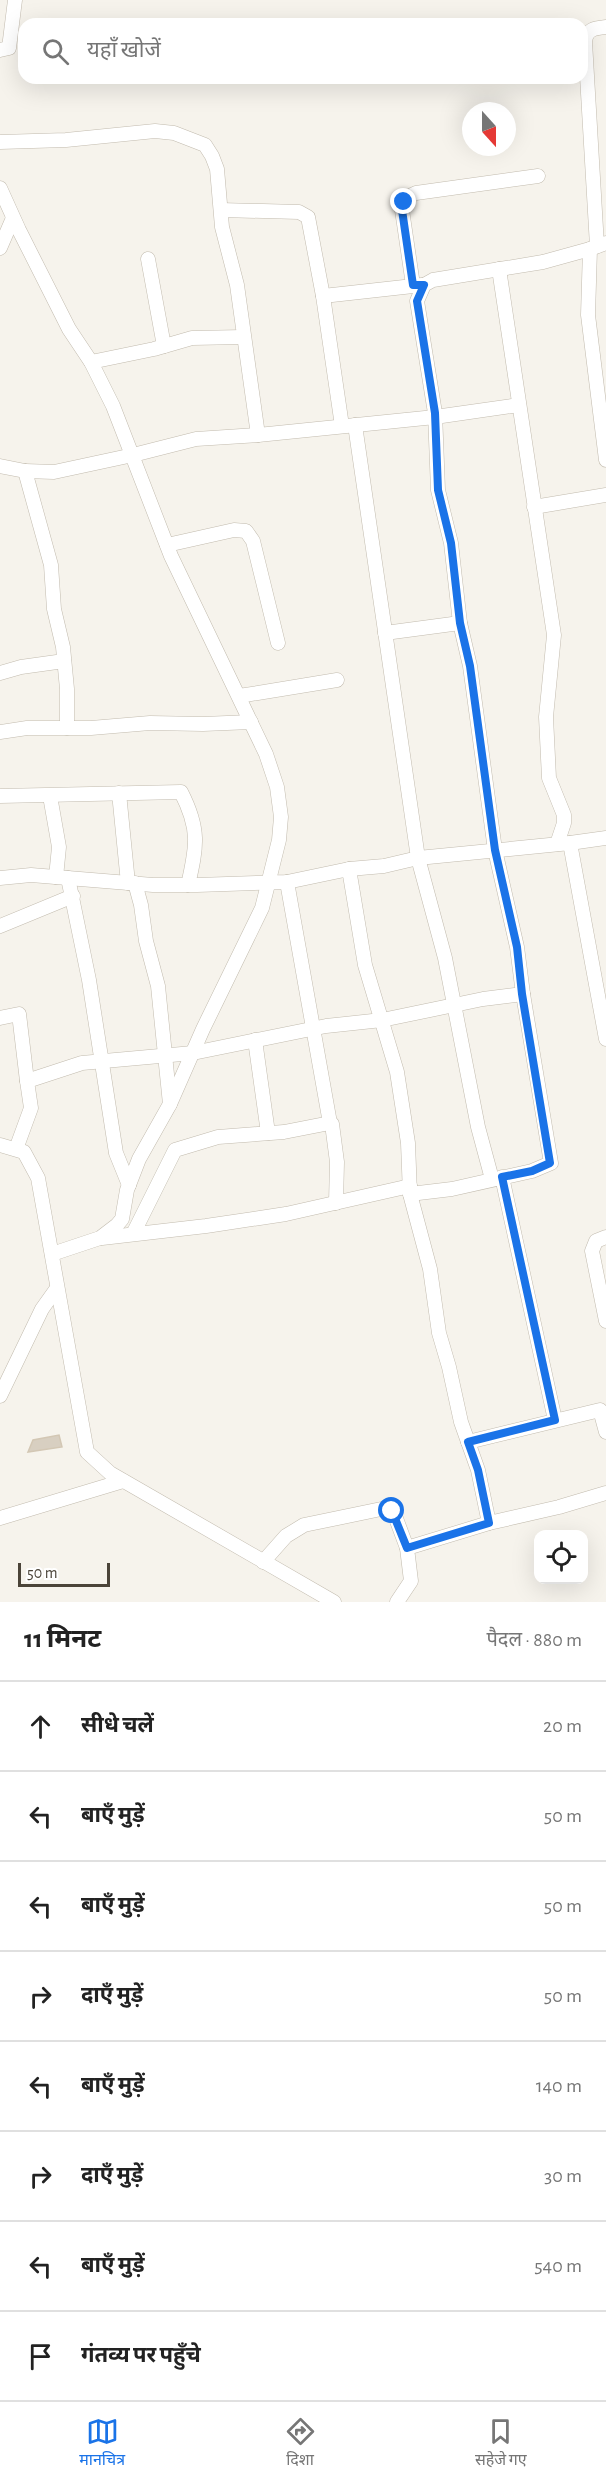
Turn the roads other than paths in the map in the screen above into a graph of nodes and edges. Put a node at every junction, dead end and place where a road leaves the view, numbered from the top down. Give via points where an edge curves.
1 (15, 0) edge
2 (606, 27) edge
3 (588, 34) edge
4 (0, 50) edge
5 (587, 84) edge
6 (0, 142) edge
7 (538, 176) dead end
8 (0, 188) edge
9 (221, 210) junction
10 (13, 218) junction
11 (597, 246) edge
12 (0, 248) edge
13 (148, 259) dead end
14 (499, 269) junction
15 (418, 285) junction
16 (323, 296) junction
17 (243, 337) junction
18 (164, 346) junction
19 (90, 362) junction
20 (519, 405) junction
21 (435, 417) junction
22 (348, 425) junction
23 (258, 435) junction
24 (134, 456) junction
25 (606, 460) edge
26 (0, 466) edge
27 (25, 471) junction
28 (606, 495) edge
29 (534, 507) junction
30 (167, 545) junction
31 (460, 623) junction
32 (385, 633) junction
33 (278, 643) dead end
34 (64, 661) junction
35 (0, 673) edge
36 (337, 680) dead end
37 (239, 696) junction
38 (251, 722) junction
39 (66, 728) junction
40 (0, 732) edge
41 (119, 793) junction
42 (0, 796) edge
43 (50, 796) junction
44 (606, 838) edge
45 (563, 843) junction
46 (495, 850) junction
47 (418, 858) junction
48 (349, 869) junction
49 (62, 877) junction
50 (0, 878) edge
51 (287, 882) junction
52 (131, 883) junction
53 (270, 884) junction
54 (188, 885) junction
55 (74, 897) junction
56 (0, 926) edge
57 (601, 983) edge
58 (522, 994) junction
59 (454, 1005) junction
60 (0, 1018) edge
61 (382, 1020) junction
62 (314, 1028) junction
63 (606, 1039) edge
64 (255, 1040) junction
65 (193, 1053) junction
66 (165, 1056) junction
67 (101, 1060) junction
68 (27, 1082) junction
69 (170, 1104) junction
70 (330, 1123) junction
71 (268, 1133) junction
72 (0, 1145) edge
73 (16, 1149) junction
74 (497, 1178) junction
75 (129, 1185) junction
76 (410, 1190) junction
77 (336, 1203) junction
78 (133, 1234) junction
79 (606, 1237) edge
80 (100, 1238) junction
81 (51, 1254) junction
82 (57, 1288) junction
83 (606, 1321) edge
84 (0, 1393) edge
85 (603, 1408) edge
86 (555, 1420) junction
87 (606, 1432) edge
88 (468, 1442) junction
89 (123, 1481) junction
90 (606, 1493) edge
91 (0, 1518) edge
92 (489, 1523) junction
93 (407, 1548) junction
94 (263, 1562) junction
95 (334, 1602) edge
96 (397, 1602) edge

1 - 4 street via 9,48
2 - 3 street
5 - 11 street
6 - 9 street via 174,133 204,145 212,156
7 - 15 street via 408,197 402,210
8 - 10 street
9 - 16 street via 304,214 310,222
9 - 17 street
10 - 12 street
10 - 19 street
11 - 14 street via 543,262
11 - 25 street via 588,315
13 - 18 street
14 - 15 street via 443,277
14 - 20 street
15 - 16 street
15 - 21 street via 417,301
16 - 22 street
17 - 18 street via 192,338
17 - 23 street
18 - 19 street
19 - 24 street
20 - 21 street
20 - 29 street
21 - 22 street
21 - 31 street via 438,490 451,543
22 - 23 street
22 - 32 street
23 - 24 street via 196,439
24 - 27 street via 54,472
24 - 30 street
26 - 27 street
27 - 34 street via 51,565
28 - 29 street
29 - 45 street via 554,634 546,717 549,778 564,815
30 - 33 street via 234,530 246,531 253,541
30 - 37 street
31 - 32 street
31 - 46 street via 470,666
32 - 47 street
34 - 35 street
34 - 39 street
36 - 37 street
37 - 38 street
38 - 39 street
38 - 53 street via 277,787 281,817
39 - 40 street
41 - 43 street
41 - 52 street
41 - 54 street via 181,792 192,813 196,848
42 - 43 street
43 - 49 street
44 - 45 street
45 - 46 street
45 - 57 street
46 - 47 street
46 - 58 street via 517,947
47 - 48 street
47 - 59 street
48 - 51 street
48 - 61 street via 365,964
49 - 50 street
49 - 52 street
49 - 55 street
51 - 53 street
51 - 62 street
52 - 54 street
52 - 66 street via 141,906 158,986
53 - 54 street
53 - 65 street
55 - 56 street
55 - 67 street
57 - 63 street
58 - 59 street
58 - 74 street via 550,1163
59 - 61 street
59 - 74 street via 478,1128
60 - 68 street via 19,1014
61 - 62 street
61 - 76 street via 397,1072 408,1143
62 - 64 street
62 - 70 street
64 - 65 street
64 - 71 street
65 - 66 street
65 - 69 street
66 - 67 street
66 - 69 street
67 - 68 street
67 - 75 street via 116,1153
68 - 73 street via 31,1108
69 - 75 street
70 - 71 street
70 - 77 street via 336,1162
71 - 78 street via 218,1137 175,1150
72 - 73 street
73 - 81 street via 24,1152 38,1178
74 - 76 street via 452,1189
74 - 86 street
75 - 80 street via 122,1219
76 - 77 street
76 - 88 street via 430,1269 439,1333
77 - 78 street via 206,1226
78 - 80 street
79 - 83 street via 596,1241 592,1251
80 - 81 street
81 - 82 street
82 - 84 street via 42,1309
82 - 89 street via 87,1452
85 - 86 street
85 - 87 street
86 - 88 street
88 - 92 street
89 - 91 street
89 - 94 street
90 - 92 street
92 - 93 street
93 - 94 street via 394,1513 386,1508 304,1525 286,1536
93 - 96 street via 411,1581
94 - 95 street

